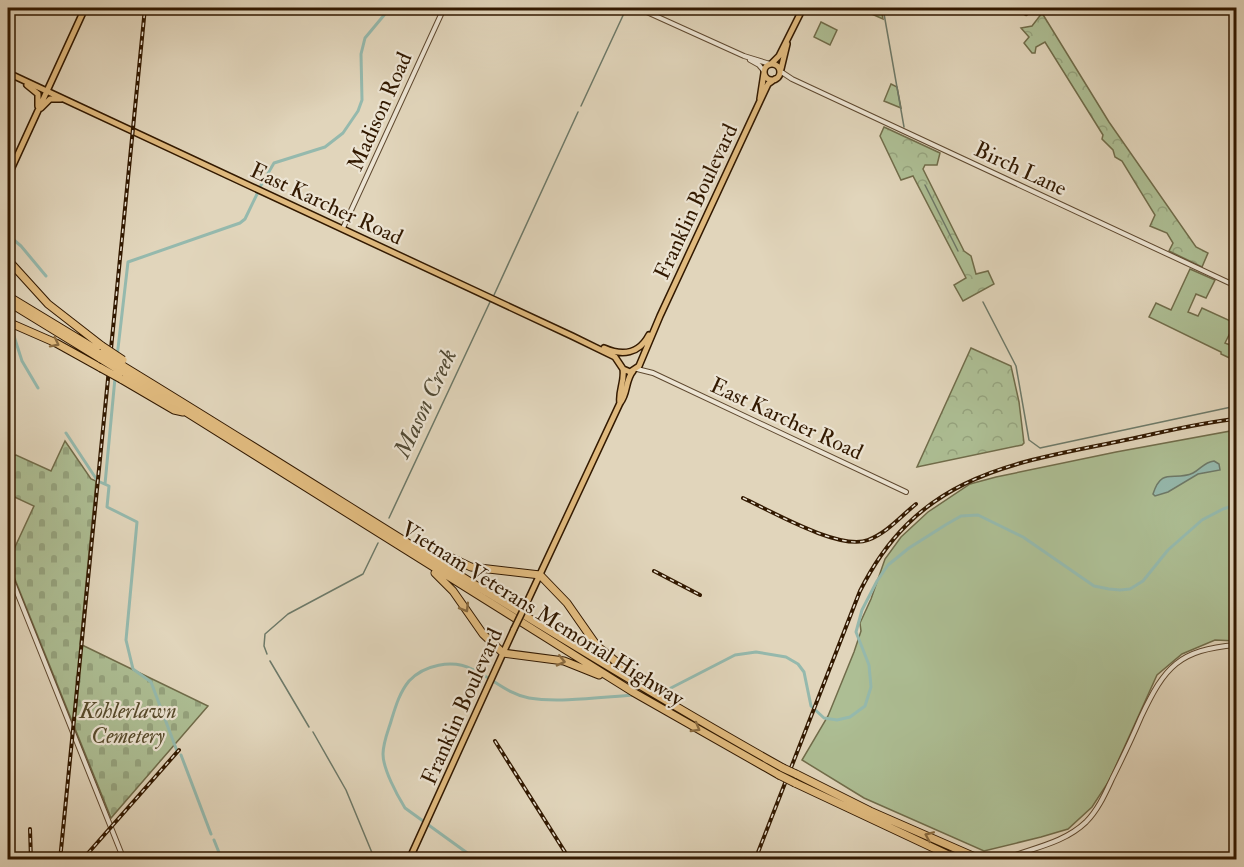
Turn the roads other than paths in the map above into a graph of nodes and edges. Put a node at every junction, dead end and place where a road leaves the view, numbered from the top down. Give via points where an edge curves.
1 (85, 8) edge
2 (444, 8) edge
3 (638, 8) edge
4 (803, 8) edge
5 (1019, 8) edge
6 (1024, 14) dead end
7 (787, 42) junction
8 (744, 56) junction
9 (771, 64) junction
10 (780, 71) junction
11 (764, 72) junction
12 (10, 75) edge
13 (775, 79) junction
14 (792, 79) junction
15 (48, 91) junction
16 (64, 99) junction
17 (760, 101) junction
18 (38, 112) junction
19 (8, 176) edge
20 (343, 228) junction
21 (8, 260) edge
22 (11, 267) edge
23 (1236, 286) edge
24 (8, 296) edge
25 (8, 302) edge
26 (660, 316) junction
27 (8, 321) edge
28 (593, 345) junction
29 (102, 352) junction
30 (629, 352) junction
31 (619, 362) junction
32 (640, 362) junction
33 (622, 368) junction
34 (122, 369) junction
35 (635, 370) junction
36 (653, 373) junction
37 (620, 403) junction
38 (906, 492) dead end
39 (374, 530) junction
40 (411, 546) junction
41 (8, 570) edge
42 (540, 575) junction
43 (1236, 645) edge
44 (503, 653) junction
45 (650, 688) junction
46 (633, 692) junction
47 (781, 771) junction
48 (124, 860) edge
49 (409, 860) edge
50 (959, 860) edge
51 (982, 860) edge
52 (1002, 860) edge

1 - 15 main road
2 - 20 street, Madison Road
3 - 8 street
4 - 7 main road
5 - 6 street
7 - 9 main road
7 - 10 main road
8 - 9 street
8 - 11 street
9 - 10 main road
9 - 11 main road
10 - 13 main road
10 - 14 street, Birch Lane
11 - 13 main road
11 - 17 main road, Franklin Boulevard
12 - 15 main road, East Karcher Road
12 - 18 main road via 38,94
13 - 14 street, Birch Lane
13 - 17 main road, Franklin Boulevard
14 - 23 street, Birch Lane
15 - 16 main road, East Karcher Road
15 - 18 main road
16 - 18 main road via 50,99
16 - 20 main road, East Karcher Road
17 - 26 main road, Franklin Boulevard
18 - 19 main road
20 - 28 main road, East Karcher Road
21 - 22 highway
22 - 29 highway
24 - 29 highway
25 - 29 highway via 71,341
26 - 30 main road, Franklin Boulevard via 642,345
26 - 32 main road, Franklin Boulevard
27 -> 34 highway, bridge via 101,368
28 - 30 main road via 612,352
28 - 31 main road
29 - 34 highway, bridge
29 - 34 highway, bridge
30 - 31 main road
30 - 32 main road via 637,355
31 - 33 main road
32 - 35 main road
32 - 36 street
33 - 35 main road via 628,372
33 - 37 main road, Franklin Boulevard
34 - 39 highway, Vietnam Veterans Memorial Highway
34 - 40 highway, Vietnam Veterans Memorial Highway via 146,380
35 - 36 street
35 - 37 main road, Franklin Boulevard
36 - 38 street, East Karcher Road
37 - 42 main road, Franklin Boulevard
39 -> 44 highway via 438,575 483,634
39 - 46 highway, Vietnam Veterans Memorial Highway
40 - 42 highway via 437,551 471,567
40 - 45 highway, Vietnam Veterans Memorial Highway
41 - 48 street
42 - 44 main road, Franklin Boulevard, bridge
42 - 45 highway via 567,603 597,646
43 - 52 street via 1199,651 1166,672 1154,689 1103,798 1087,821 1058,841
44 -> 46 highway via 564,661
44 - 49 main road, Franklin Boulevard
45 - 47 highway, Vietnam Veterans Memorial Highway
46 -> 47 highway, Vietnam Veterans Memorial Highway
47 - 50 highway, Vietnam Veterans Memorial Highway, bridge via 795,783
51 -> 47 highway, Vietnam Veterans Memorial Highway, bridge via 796,774

